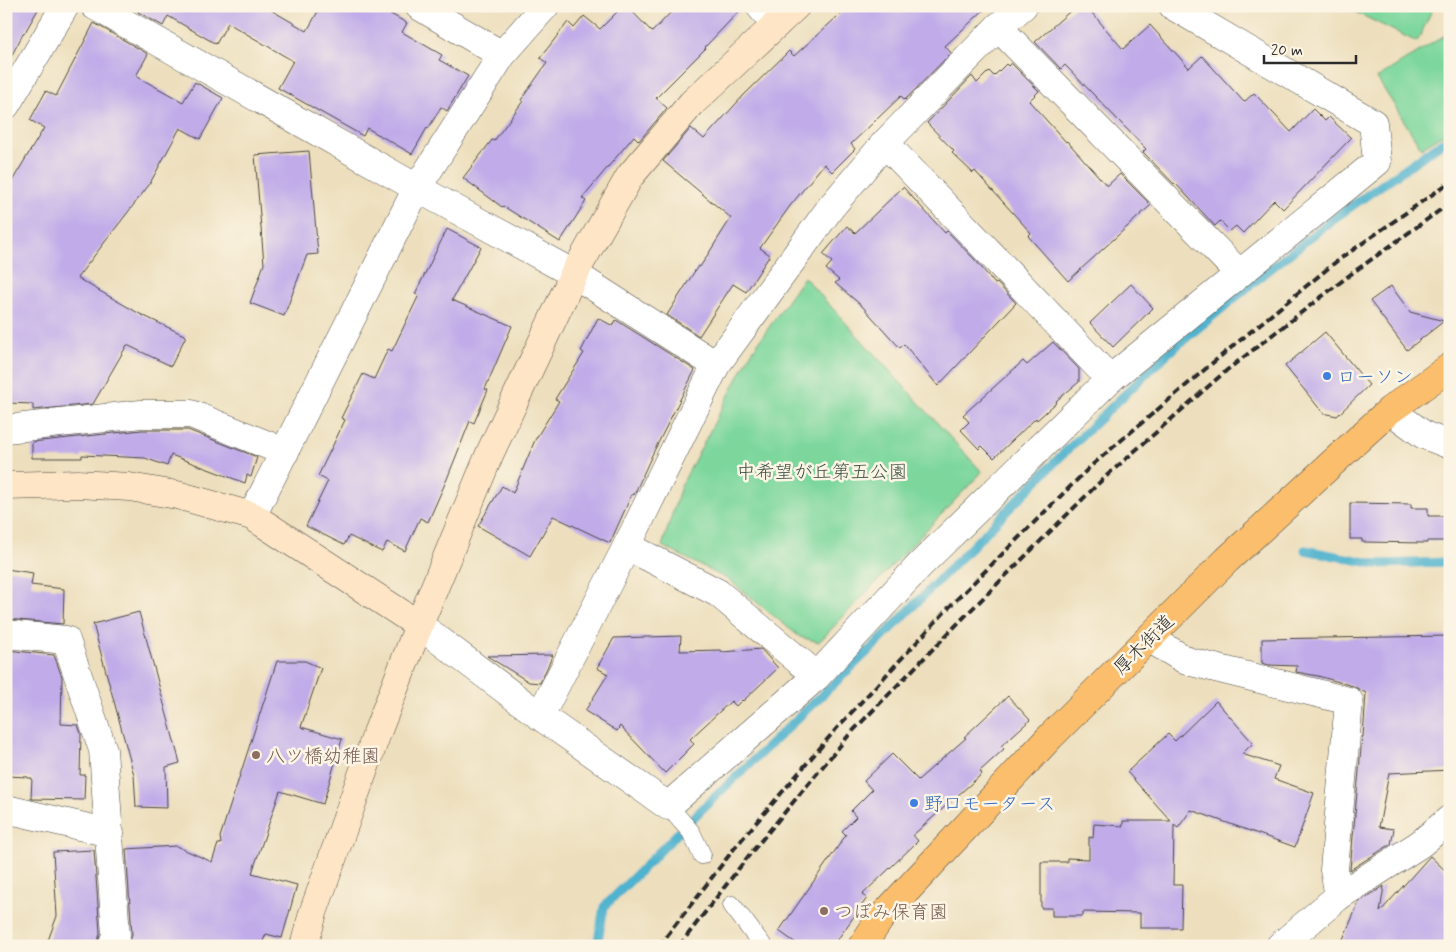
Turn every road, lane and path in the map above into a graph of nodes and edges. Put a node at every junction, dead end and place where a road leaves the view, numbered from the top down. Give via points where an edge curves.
1 (65, 6) edge
2 (95, 6) edge
3 (419, 6) edge
4 (545, 6) edge
5 (796, 6) edge
6 (1023, 6) edge
7 (1177, 7) edge
8 (768, 16) edge
9 (998, 28) junction
10 (502, 55) junction
11 (6, 105) edge
12 (885, 143) junction
13 (417, 188) junction
14 (1240, 273) junction
15 (574, 274) junction
16 (716, 365) junction
17 (1450, 367) edge
18 (1110, 379) junction
19 (1390, 410) junction
20 (6, 429) edge
21 (1450, 445) edge
22 (285, 452) junction
23 (6, 486) edge
24 (252, 516) junction
25 (627, 546) junction
26 (420, 625) junction
27 (6, 634) edge
28 (1149, 638) junction
29 (817, 676) junction
30 (540, 716) junction
31 (668, 806) junction
32 (6, 809) edge
33 (1450, 818) edge
34 (110, 833) junction
35 (1420, 844) junction
36 (1450, 845) edge
37 (702, 855) dead end
38 (1339, 896) junction
39 (732, 905) dead end
40 (112, 946) edge
41 (304, 946) edge
42 (764, 946) edge
43 (862, 946) edge
44 (1280, 946) edge

1 - 11 street
2 - 13 street
3 - 10 street
4 - 10 street
5 - 8 street
6 - 9 street
7 - 14 street via 1373,123 1377,162
8 - 15 street via 630,176
9 - 12 street
9 - 14 street
10 - 13 street
12 - 16 street via 831,207
12 - 18 street
13 - 15 street
13 - 22 street
14 - 18 street
15 - 16 street
15 - 26 street via 490,452
16 - 25 street
17 - 19 main road, 厚木街道
18 - 29 street via 920,565
19 - 21 street via 1424,435
19 - 28 main road, 厚木街道 via 1227,560
20 - 22 street via 141,414 191,414
22 - 24 street
23 - 24 street via 78,484 129,487 177,495
24 - 26 street
25 - 29 street via 718,593
25 - 30 street
26 - 30 street
26 - 41 street via 370,751
27 - 34 street via 66,640 103,750
28 - 38 street via 1187,661 1349,701 1334,870
28 - 43 main road, 厚木街道 via 1050,737 880,919
29 - 31 street
30 - 31 street
31 - 37 lane via 691,832
32 - 34 street
33 - 35 street
34 - 40 street via 116,935
35 - 36 street
35 - 38 street
38 - 44 street
39 - 42 lane

